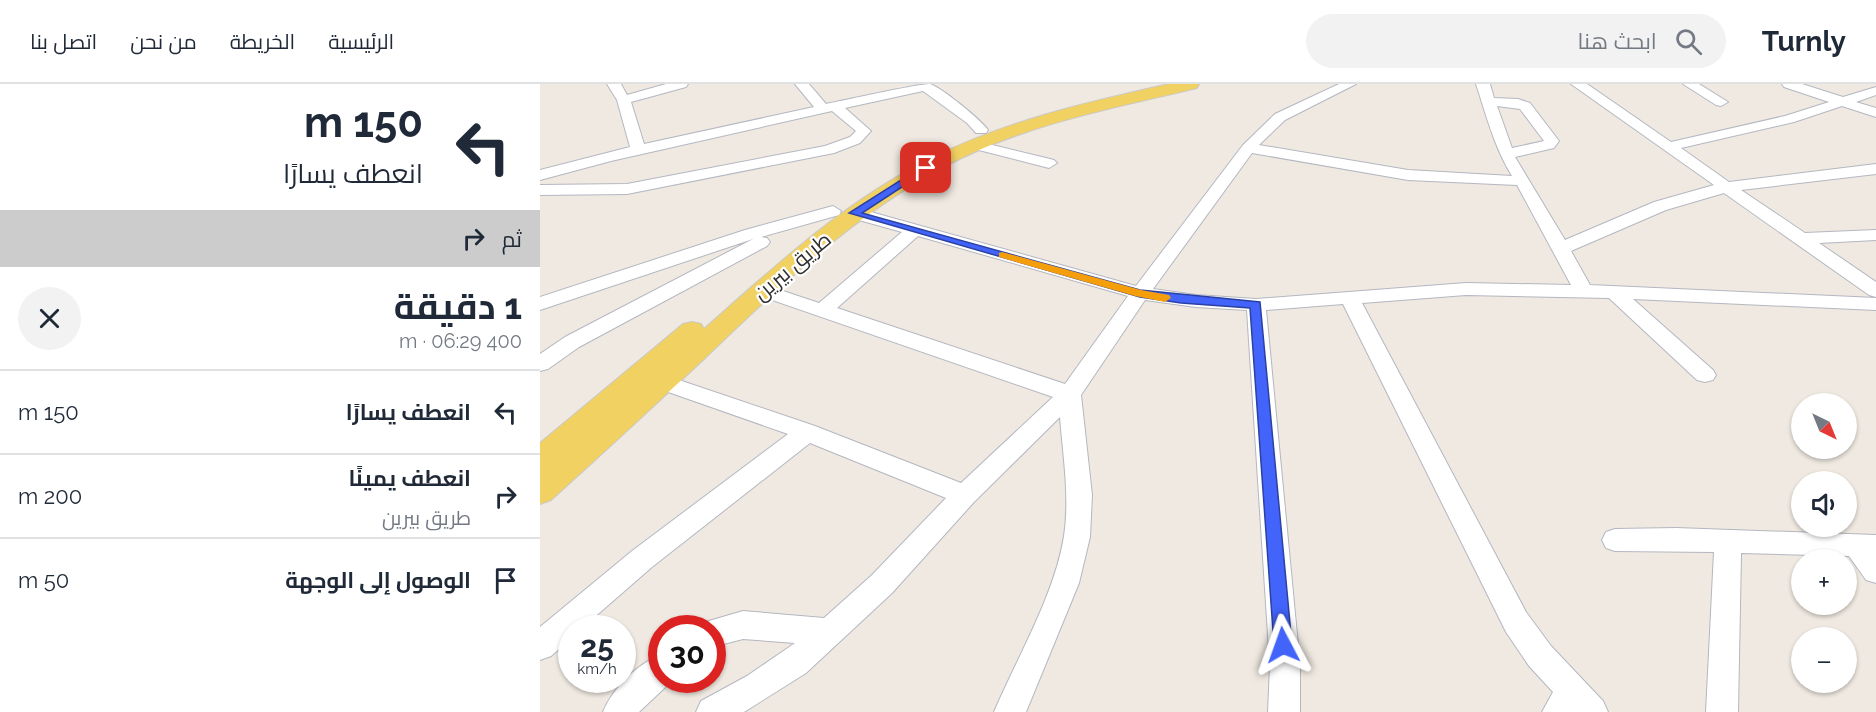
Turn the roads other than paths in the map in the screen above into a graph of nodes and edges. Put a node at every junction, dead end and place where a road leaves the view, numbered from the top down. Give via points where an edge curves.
1 (614, 84) edge
2 (681, 84) edge
3 (802, 84) edge
4 (1148, 84) edge
5 (1191, 84) edge
6 (1349, 84) edge
7 (1483, 84) edge
8 (1578, 84) edge
9 (1690, 84) edge
10 (1790, 84) edge
11 (923, 85) edge
12 (1876, 91) edge
13 (624, 100) junction
14 (1487, 102) junction
15 (1721, 102) dead end
16 (1845, 102) junction
17 (829, 108) junction
18 (1876, 113) edge
19 (981, 130) junction
20 (1668, 147) junction
21 (1248, 148) junction
22 (638, 149) junction
23 (1506, 154) junction
24 (1050, 163) dead end
25 (1876, 169) edge
26 (540, 175) edge
27 (1523, 181) junction
28 (1726, 187) junction
29 (540, 190) edge
30 (843, 212) junction
31 (804, 219) junction
32 (915, 230) junction
33 (1876, 235) edge
34 (1800, 239) junction
35 (1559, 249) junction
36 (762, 290) junction
37 (1584, 291) junction
38 (1876, 291) edge
39 (1615, 293) junction
40 (1140, 294) junction
41 (1349, 297) junction
42 (540, 304) edge
43 (1876, 304) edge
44 (1256, 305) junction
45 (823, 310) junction
46 (540, 364) edge
47 (1705, 375) dead end
48 (662, 382) junction
49 (1070, 394) junction
50 (807, 432) junction
51 (540, 461) edge
52 (540, 491) edge
53 (964, 495) junction
54 (1615, 540) dead end
55 (1728, 541) junction
56 (1866, 545) edge
57 (1876, 571) edge
58 (726, 629) edge
59 (831, 632) junction
60 (540, 646) edge
61 (648, 681) edge
62 (1574, 705) edge
63 (619, 712) edge
64 (711, 712) edge
65 (1010, 712) edge
66 (1284, 712) edge
67 (1722, 712) edge

1 - 13 street
2 - 13 street
3 - 17 street
4 - 19 main road, طريق بيرين via 1081,99
5 - 19 main road, طريق بيرين
6 - 21 street via 1280,117
7 - 14 street
8 - 20 street
9 - 15 street
10 - 16 street
11 - 17 street
11 - 19 street
12 - 16 street
13 - 22 street
14 - 23 street
14 - 23 street via 1525,106 1552,141 1549,145
16 - 18 street
16 - 20 street
17 - 22 street
17 - 29 street via 863,128 862,135 844,145 737,177 627,189
19 - 24 street
19 - 30 main road, طريق بيرين via 914,175
20 - 28 street
21 - 27 street via 1408,175
21 - 40 street
22 - 26 street
23 - 27 street
25 - 28 street
27 - 35 street
28 - 34 street
28 - 35 street via 1660,206
30 - 31 street
30 - 32 street
30 - 36 main road, طريق بيرين
30 - 51 main road, طريق بيرين via 757,273
31 - 42 street
31 - 46 street via 572,342
32 - 40 street
32 - 45 street
33 - 34 street
34 - 38 street
35 - 37 street
36 - 45 street
36 - 48 main road, طريق بيرين
37 - 39 street
37 - 41 street via 1466,290
39 - 43 street
39 - 47 street
40 - 44 street
40 - 49 street
41 - 44 street
41 - 62 street via 1516,622
44 - 66 street via 1285,666
45 - 49 street
48 - 50 street
48 - 52 main road, طريق بيرين
49 - 53 street
49 - 65 street via 1079,495 1077,537 1065,583
50 - 53 street
50 - 60 street via 642,559
53 - 59 street via 882,584
54 - 55 street
55 - 56 street
55 - 67 street
56 - 57 street
58 - 59 street via 743,625
59 - 64 street via 795,663
61 - 63 street

